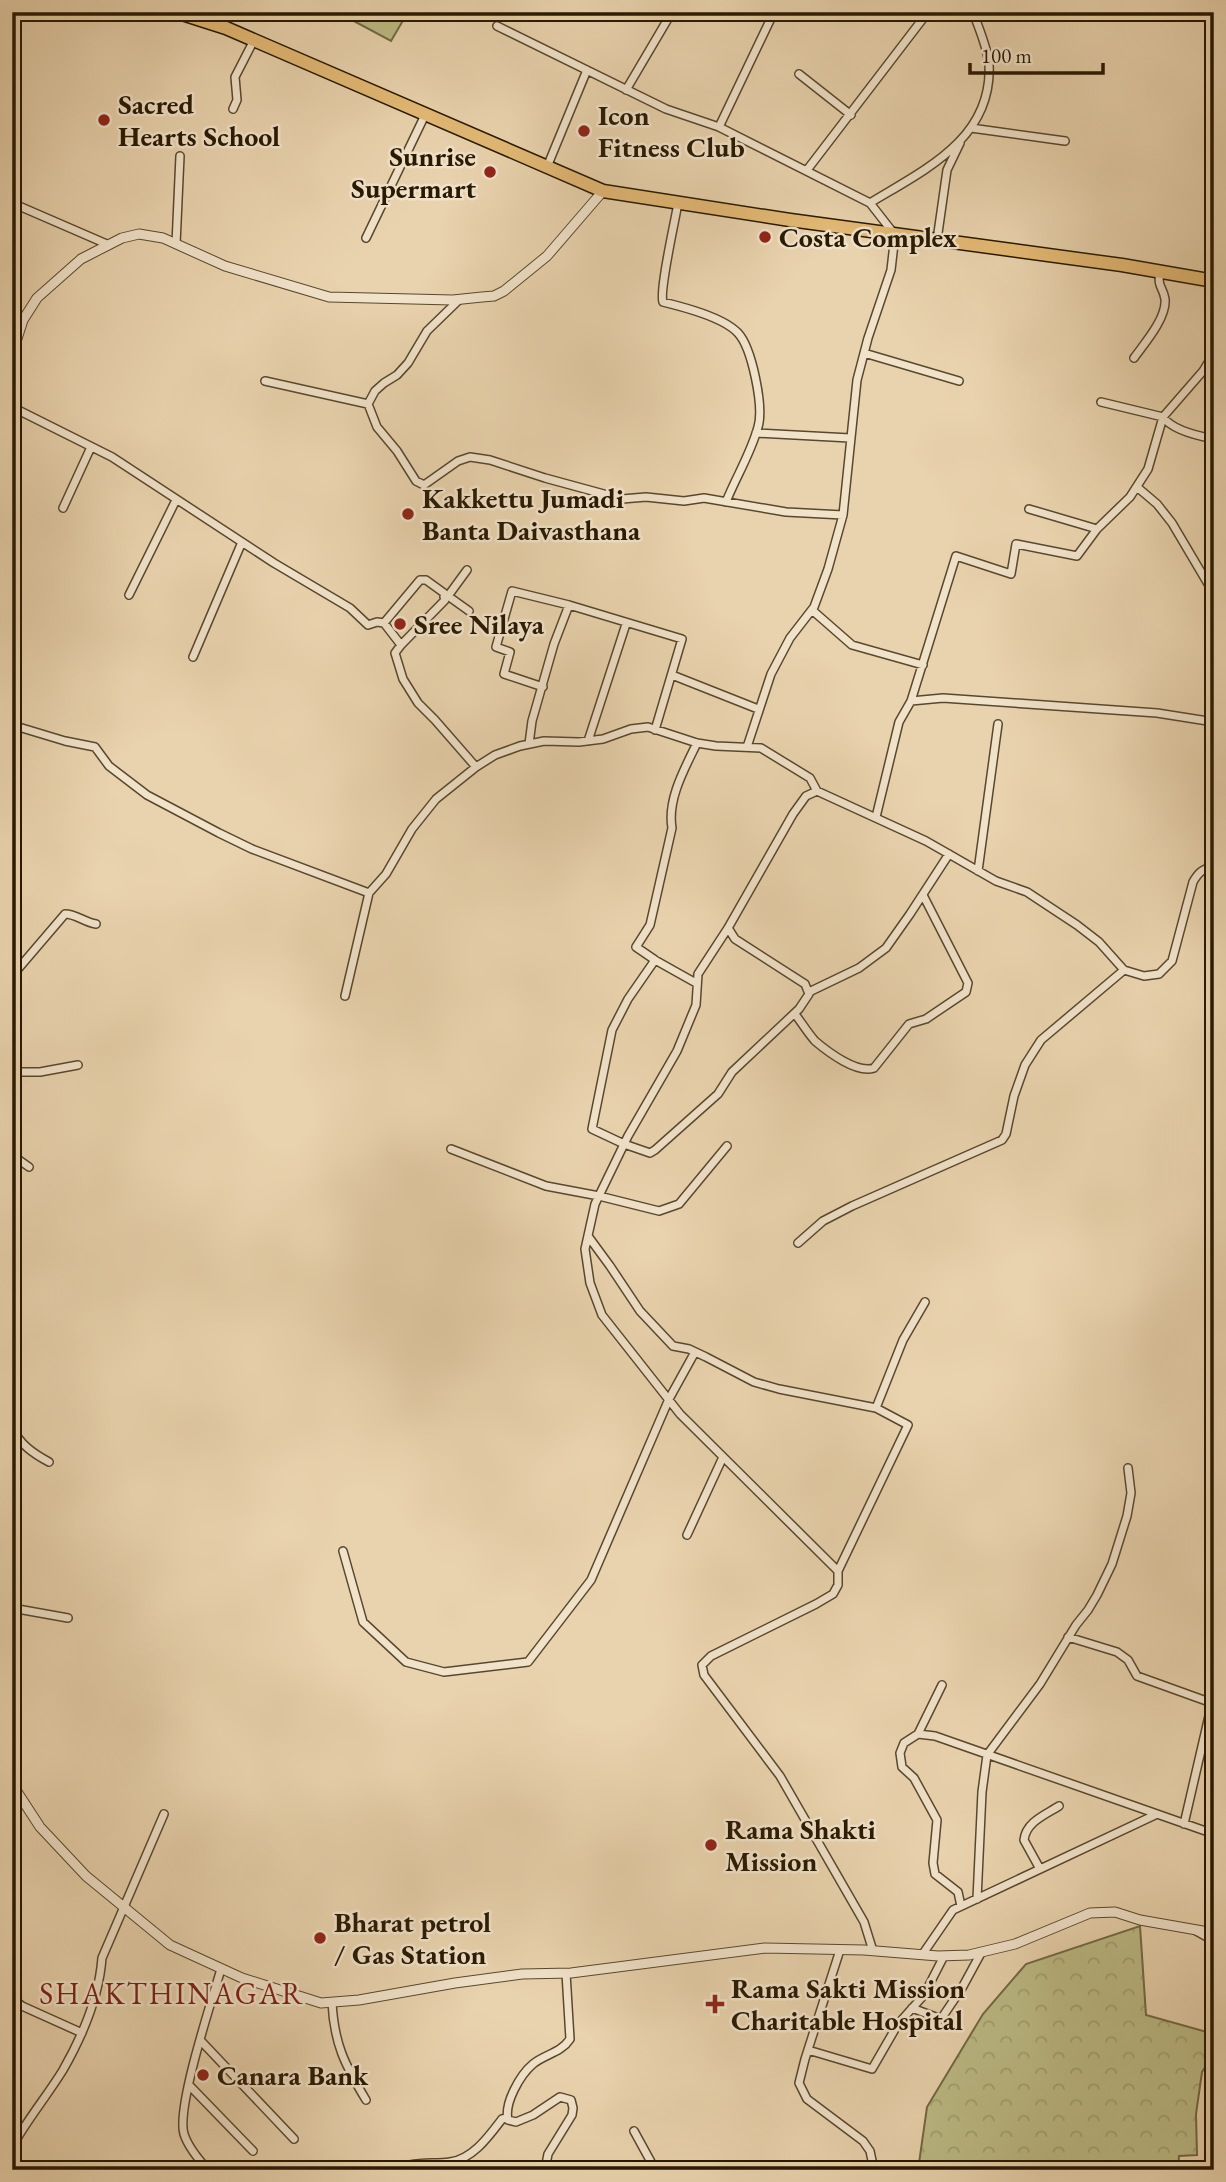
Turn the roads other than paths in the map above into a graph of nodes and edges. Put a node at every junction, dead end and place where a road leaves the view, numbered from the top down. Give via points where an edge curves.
1 (176, 12) edge
2 (672, 12) edge
3 (774, 12) edge
4 (928, 12) edge
5 (973, 12) edge
6 (497, 26) dead end
7 (254, 40) junction
8 (587, 70) junction
9 (799, 74) dead end
10 (626, 90) junction
11 (233, 109) dead end
12 (425, 115) junction
13 (850, 115) junction
14 (719, 127) junction
15 (971, 128) junction
16 (1065, 141) dead end
17 (961, 142) junction
18 (180, 156) dead end
19 (547, 167) junction
20 (807, 170) junction
21 (603, 191) junction
22 (12, 203) edge
23 (870, 203) junction
24 (678, 204) junction
25 (895, 235) junction
26 (366, 238) dead end
27 (937, 240) junction
28 (176, 244) junction
29 (108, 245) junction
30 (1160, 272) junction
31 (1214, 281) edge
32 (460, 299) junction
33 (13, 348) edge
34 (864, 353) junction
35 (1214, 354) edge
36 (1134, 358) dead end
37 (264, 381) dead end
38 (958, 381) dead end
39 (1101, 402) dead end
40 (368, 404) junction
41 (12, 407) edge
42 (1163, 417) junction
43 (756, 433) junction
44 (850, 438) junction
45 (1214, 439) edge
46 (91, 447) junction
47 (1136, 487) junction
48 (176, 500) junction
49 (726, 502) junction
50 (63, 508) dead end
51 (1029, 509) dead end
52 (843, 515) junction
53 (1097, 529) junction
54 (242, 542) junction
55 (467, 570) dead end
56 (1214, 594) edge
57 (129, 595) dead end
58 (446, 596) junction
59 (569, 605) junction
60 (469, 611) dead end
61 (811, 611) junction
62 (384, 623) junction
63 (626, 624) junction
64 (1214, 644) edge
65 (401, 645) junction
66 (193, 657) dead end
67 (923, 665) junction
68 (672, 675) junction
69 (543, 687) junction
70 (911, 701) junction
71 (758, 709) junction
72 (1212, 722) edge
73 (998, 724) dead end
74 (12, 725) edge
75 (655, 730) junction
76 (588, 741) junction
77 (697, 743) junction
78 (529, 744) junction
79 (747, 747) junction
80 (476, 767) junction
81 (817, 792) junction
82 (876, 817) junction
83 (949, 854) junction
84 (1214, 857) edge
85 (1213, 867) edge
86 (978, 871) junction
87 (369, 894) junction
88 (923, 895) junction
89 (96, 924) dead end
90 (728, 928) junction
91 (655, 960) junction
92 (1124, 970) junction
93 (12, 976) edge
94 (696, 982) junction
95 (808, 992) junction
96 (345, 996) dead end
97 (795, 1014) junction
98 (79, 1065) dead end
99 (12, 1072) edge
100 (624, 1144) junction
101 (727, 1146) dead end
102 (451, 1150) dead end
103 (12, 1155) edge
104 (29, 1167) dead end
105 (599, 1196) junction
106 (588, 1236) junction
107 (798, 1243) dead end
108 (925, 1302) dead end
109 (695, 1352) junction
110 (668, 1399) junction
111 (876, 1408) junction
112 (12, 1427) edge
113 (723, 1457) junction
114 (49, 1462) dead end
115 (1128, 1468) dead end
116 (687, 1535) dead end
117 (344, 1551) dead end
118 (838, 1571) junction
119 (12, 1608) edge
120 (68, 1618) dead end
121 (1068, 1637) junction
122 (942, 1685) dead end
123 (1213, 1704) edge
124 (918, 1734) junction
125 (987, 1755) junction
126 (12, 1784) edge
127 (1059, 1806) dead end
128 (164, 1814) dead end
129 (1155, 1815) junction
130 (1184, 1825) junction
131 (1214, 1834) edge
132 (1040, 1869) junction
133 (977, 1899) junction
134 (961, 1906) junction
135 (125, 1908) junction
136 (1194, 1930) junction
137 (1214, 1933) edge
138 (1214, 1941) edge
139 (840, 1950) junction
140 (873, 1951) junction
141 (981, 1952) junction
142 (922, 1955) junction
143 (944, 1956) junction
144 (221, 1969) junction
145 (566, 1973) junction
146 (12, 1997) edge
147 (332, 2002) junction
148 (912, 2008) junction
149 (82, 2033) junction
150 (201, 2040) junction
151 (808, 2050) junction
152 (189, 2085) junction
153 (366, 2100) dead end
154 (507, 2118) junction
155 (634, 2131) dead end
156 (294, 2139) dead end
157 (13, 2144) edge
158 (253, 2151) dead end
159 (208, 2170) edge
160 (407, 2170) edge
161 (545, 2170) edge
162 (657, 2170) edge
163 (874, 2170) edge

1 - 7 highway
2 - 10 street
3 - 14 street
4 - 13 street
5 - 15 street via 989,62 981,114
6 - 8 street
7 - 11 street via 235,77
7 - 12 highway
8 - 10 street
8 - 19 street
9 - 13 street
10 - 14 street
12 - 19 highway
12 - 26 street
13 - 20 street
14 - 20 street
15 - 16 street
15 - 17 street
17 - 23 street
17 - 27 street via 947,170
18 - 28 street
19 - 21 highway
20 - 23 street
21 - 24 highway
21 - 32 street via 547,256 505,290 494,296
22 - 29 street
23 - 25 street
24 - 25 highway
24 - 43 street via 663,302 712,318 739,334 756,373 760,424
25 - 27 highway
25 - 34 street via 891,270
27 - 30 highway
28 - 29 street via 139,234
28 - 32 street via 225,266 329,297
29 - 33 street via 81,259 37,299
30 - 31 highway
30 - 36 street via 1164,307
32 - 40 street via 427,331 408,363 375,391
34 - 38 street
34 - 44 street
35 - 42 street
37 - 40 street
39 - 42 street
40 - 49 street via 377,427 416,481 424,485 470,457 622,499
41 - 46 street
42 - 45 street via 1167,423
42 - 47 street via 1148,469
43 - 44 street
43 - 49 street
44 - 52 street
46 - 48 street
46 - 50 street
47 - 53 street
47 - 56 street via 1172,523
48 - 54 street
48 - 57 street
49 - 52 street
51 - 53 street
52 - 61 street
53 - 67 street via 1077,556 1016,544 1011,574 956,556
54 - 62 street via 350,608 368,625
54 - 66 street
55 - 58 street
58 - 60 street
58 - 62 street via 420,580
58 - 65 street
59 - 63 street
59 - 69 street
59 - 69 street via 512,591 503,617 496,647 510,652 504,674
61 - 67 street via 852,645
61 - 71 street via 790,638
62 - 65 street
63 - 68 street via 682,639
63 - 76 street
64 - 72 street
65 - 80 street via 395,653 403,679 418,703
67 - 70 street
68 - 71 street
68 - 75 street
69 - 78 street
70 - 72 street via 943,698 1157,713
70 - 82 street via 899,722
71 - 79 street
73 - 86 street
74 - 87 street via 95,747 109,766 147,795 252,849
75 - 76 street via 631,729
75 - 77 street
76 - 78 street
77 - 79 street
77 - 91 street via 673,805 650,925 636,947
78 - 80 street
79 - 81 street via 761,748 810,778
80 - 87 street via 436,799
81 - 82 street
81 - 90 street via 806,796 793,814
82 - 83 street
83 - 86 street
83 - 88 street
84 - 85 street
85 - 92 street via 1198,873 1193,882 1172,961 1158,974 1144,976
86 - 92 street via 1027,892 1077,925
87 - 96 street
88 - 95 street via 886,948 859,968
88 - 97 street via 968,983 965,992 926,1019 909,1024 868,1070 851,1065 815,1040
89 - 93 street via 65,914
90 - 94 street
90 - 95 street via 735,939 805,984
91 - 94 street
91 - 100 street via 612,1030 595,1107 592,1129
92 - 107 street via 1041,1040 1025,1065 1002,1140 852,1206 823,1221
94 - 100 street via 696,1005 677,1051
95 - 97 street
97 - 100 street via 732,1072 718,1094 655,1150 650,1153
98 - 99 street
100 - 105 street
101 - 105 street via 679,1204 659,1211
102 - 105 street via 546,1186
103 - 104 street
105 - 106 street
106 - 109 street via 640,1311 673,1346
106 - 110 street via 585,1250 590,1283 602,1315
108 - 111 street via 902,1339
109 - 110 street
109 - 111 street via 754,1382
110 - 113 street
110 - 117 street via 591,1580 528,1662 444,1672 406,1662 363,1622
111 - 118 street via 908,1425
112 - 114 street via 33,1453
113 - 116 street
113 - 118 street
115 - 121 street via 1131,1493 1112,1564 1088,1611
118 - 140 street via 833,1594 711,1656 702,1665 704,1675 780,1776 864,1922
119 - 120 street
121 - 123 street via 1117,1652 1137,1676
121 - 125 street via 1040,1684
122 - 124 street
123 - 130 street
124 - 125 street
124 - 134 street via 904,1743 902,1767 914,1778 937,1820 935,1874 958,1892
125 - 129 street
125 - 133 street
126 - 135 street via 40,1827 86,1876
127 - 132 street via 1030,1824 1024,1835
128 - 135 street
129 - 130 street
129 - 132 street
130 - 131 street
132 - 133 street
133 - 134 street
134 - 142 street via 953,1910
135 - 144 street via 170,1945
135 - 149 street via 102,1958 100,1982
136 - 137 street
136 - 138 street
136 - 141 street via 1115,1912 1090,1913 1015,1944
139 - 140 street
139 - 145 street via 765,1948
139 - 151 street
140 - 142 street
141 - 143 street
141 - 148 street via 941,2019
142 - 143 street
143 - 148 street
144 - 147 street via 321,2003
144 - 150 street
145 - 147 street via 522,1974
145 - 154 street via 570,2039 564,2048 525,2073 510,2099
146 - 149 street
147 - 153 street via 338,2047
148 - 151 street via 872,2069
149 - 157 street
150 - 152 street
150 - 156 street
151 - 163 street via 799,2083 807,2099 863,2141
152 - 158 street
152 - 159 street via 184,2133
154 - 160 street via 472,2154 452,2162 411,2165
154 - 161 street via 522,2121 560,2097 571,2100 572,2115 548,2154
155 - 162 street

